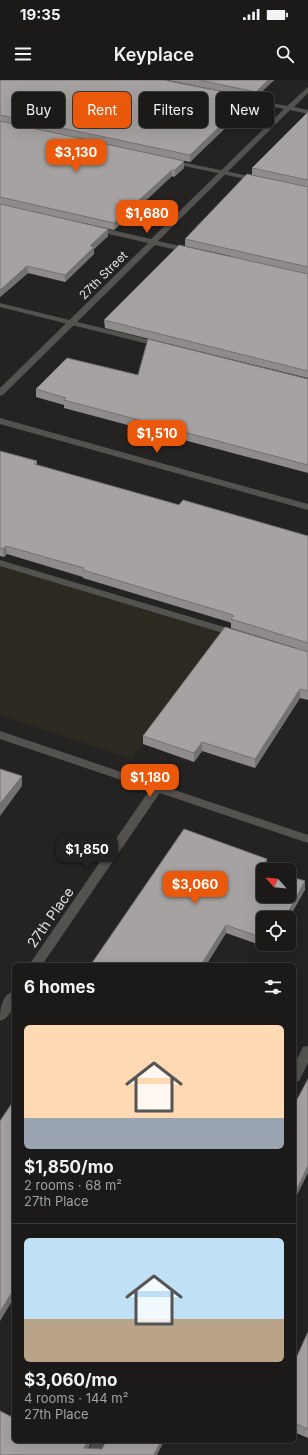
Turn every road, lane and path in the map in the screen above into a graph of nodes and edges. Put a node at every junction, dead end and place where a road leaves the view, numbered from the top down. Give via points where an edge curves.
1 (308, 89) edge
2 (274, 105) edge
3 (289, 108) junction
4 (308, 112) edge
5 (162, 159) edge
6 (224, 172) junction
7 (270, 182) edge
8 (84, 226) edge
9 (153, 242) junction
10 (200, 253) edge
11 (0, 304) edge
12 (72, 323) junction
13 (171, 348) edge
14 (0, 393) edge
15 (0, 421) edge
16 (308, 507) edge
17 (0, 563) edge
18 (248, 637) edge
19 (0, 734) edge
20 (157, 788) junction
21 (308, 839) edge
22 (36, 963) edge
23 (12, 999) edge
24 (0, 1016) edge
25 (308, 1051) edge
26 (296, 1073) edge
27 (100, 1443) edge
28 (94, 1455) edge

1 - 3 street, 27th Street
2 - 3 street
3 - 4 street
3 - 6 street, 27th Street
5 - 6 street
6 - 7 street
6 - 9 street, 27th Street
8 - 9 street
9 - 10 street
9 - 12 street, 27th Street
11 - 12 street
12 - 13 street
12 - 14 street, 27th Street
15 - 16 street
17 - 18 street
19 - 20 street
20 - 21 street
20 - 22 street, 27th Place
23 - 24 street
25 - 26 street
27 - 28 street

